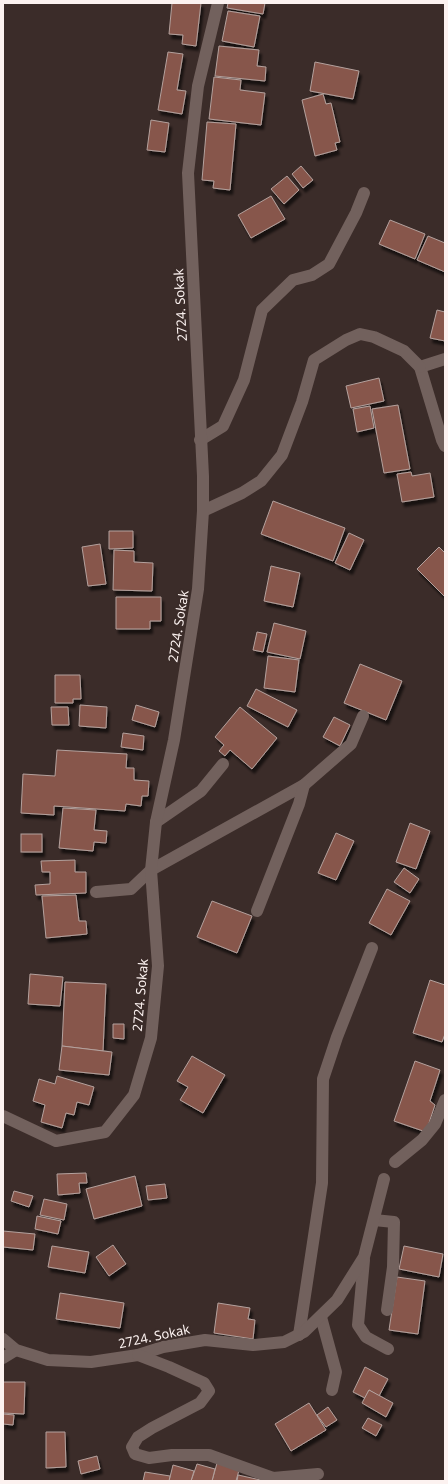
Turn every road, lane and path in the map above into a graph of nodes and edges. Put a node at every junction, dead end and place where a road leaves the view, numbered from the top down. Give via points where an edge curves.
1 (218, 3) edge
2 (364, 193) dead end
3 (445, 359) edge
4 (420, 367) junction
5 (200, 440) junction
6 (445, 446) edge
7 (203, 511) junction
8 (363, 716) dead end
9 (223, 764) dead end
10 (304, 785) junction
11 (156, 822) junction
12 (151, 870) junction
13 (96, 892) dead end
14 (258, 911) dead end
15 (372, 948) dead end
16 (445, 1100) edge
17 (3, 1116) edge
18 (395, 1162) dead end
19 (384, 1179) dead end
20 (374, 1220) junction
21 (364, 1257) junction
22 (387, 1310) dead end
23 (321, 1317) junction
24 (300, 1335) junction
25 (3, 1339) edge
26 (388, 1349) dead end
27 (16, 1350) junction
28 (138, 1356) junction
29 (3, 1358) edge
30 (332, 1390) dead end
31 (318, 1474) dead end

1 - 5 street, 2724. Sokak via 198,86 188,174
2 - 5 street via 329,264 312,275 293,280 262,310 244,380 223,426
3 - 4 street
4 - 6 street
4 - 7 street via 404,351 374,337 360,334 314,360 302,402 282,455 261,481
5 - 7 street, 2724. Sokak
7 - 11 street, 2724. Sokak via 198,589 174,740
8 - 10 street via 351,744
9 - 11 street via 201,791
10 - 12 street
10 - 14 street
11 - 12 street, 2724. Sokak
12 - 13 street via 132,889
12 - 17 street, 2724. Sokak via 158,966 150,1038 134,1095 105,1132 56,1141
15 - 24 street via 322,1079 322,1182
16 - 18 street via 431,1130
19 - 20 street, 2724. Sokak
20 - 21 street, 2724. Sokak
20 - 22 street via 394,1222 393,1267
21 - 23 street, 2724. Sokak via 337,1300
21 - 26 street via 358,1325 366,1336
23 - 24 street, 2724. Sokak
23 - 30 street via 336,1372
24 - 28 street, 2724. Sokak via 284,1342 253,1345 205,1340 163,1347
25 - 27 street, 2724. Sokak
27 - 28 street, 2724. Sokak via 48,1360 84,1362
27 - 29 street
28 - 31 street via 204,1383 209,1391 200,1403 138,1437 132,1447 135,1454 149,1458 209,1455 274,1478

